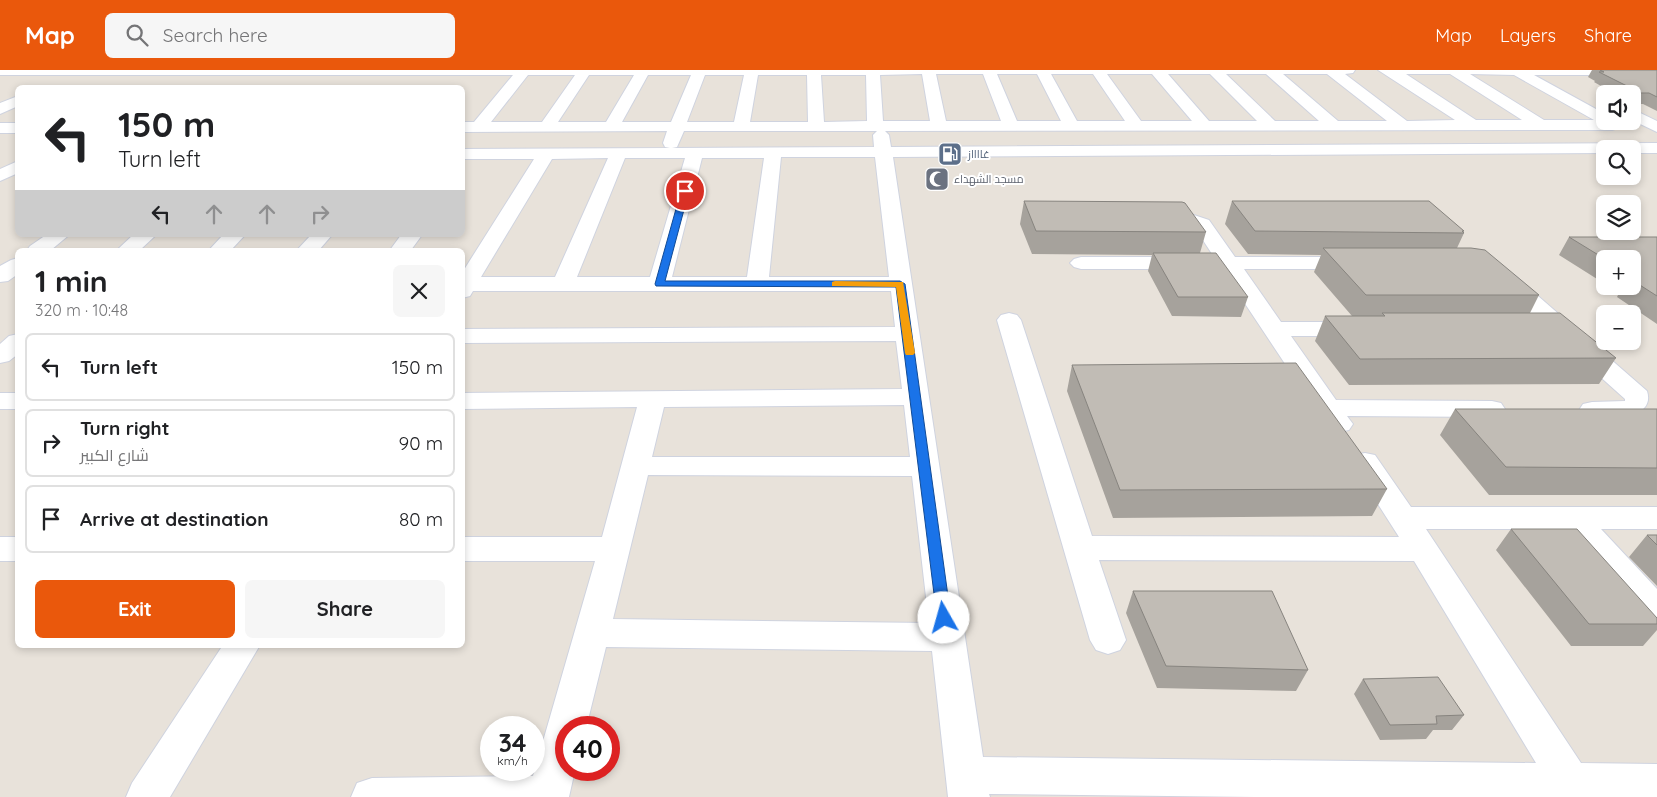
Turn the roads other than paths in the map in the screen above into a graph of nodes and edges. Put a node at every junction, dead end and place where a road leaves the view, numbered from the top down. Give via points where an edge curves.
1 (420, 70) edge
2 (433, 70) edge
3 (474, 70) edge
4 (490, 70) edge
5 (524, 70) edge
6 (585, 70) edge
7 (1214, 70) edge
8 (1269, 70) edge
9 (1298, 70) edge
10 (1330, 70) edge
11 (1348, 70) edge
12 (1385, 70) edge
13 (1390, 70) edge
14 (1453, 70) edge
15 (1516, 70) edge
16 (1547, 70) edge
17 (1563, 70) edge
18 (1, 71) edge
19 (81, 71) edge
20 (301, 71) edge
21 (362, 71) edge
22 (643, 71) edge
23 (699, 71) edge
24 (722, 71) edge
25 (752, 71) junction
26 (814, 71) junction
27 (873, 71) edge
28 (928, 71) junction
29 (989, 71) junction
30 (1009, 71) edge
31 (1098, 71) edge
32 (1158, 71) edge
33 (1612, 71) edge
34 (1657, 71) edge
35 (21, 72) junction
36 (134, 72) junction
37 (192, 72) junction
38 (1043, 72) junction
39 (242, 74) edge
40 (0, 81) edge
41 (1572, 83) dead end
42 (1639, 83) edge
43 (52, 84) dead end
44 (112, 84) dead end
45 (171, 84) dead end
46 (282, 85) edge
47 (344, 85) edge
48 (402, 85) edge
49 (460, 85) edge
50 (15, 102) edge
51 (0, 109) edge
52 (1596, 115) edge
53 (1641, 119) edge
54 (1596, 125) edge
55 (939, 126) junction
56 (1011, 126) junction
57 (1072, 126) junction
58 (1136, 126) junction
59 (1205, 126) junction
60 (1271, 126) junction
61 (1335, 126) junction
62 (1404, 126) junction
63 (1474, 126) junction
64 (1542, 126) junction
65 (465, 127) edge
66 (479, 127) junction
67 (547, 127) junction
68 (611, 127) junction
69 (677, 127) junction
70 (741, 127) junction
71 (816, 127) junction
72 (1657, 127) edge
73 (0, 128) edge
74 (15, 128) edge
75 (879, 135) junction
76 (1657, 148) edge
77 (667, 153) junction
78 (695, 153) junction
79 (773, 153) junction
80 (469, 154) edge
81 (546, 154) junction
82 (618, 154) junction
83 (15, 158) edge
84 (8, 185) edge
85 (1138, 217) edge
86 (56, 237) edge
87 (143, 237) edge
88 (233, 237) edge
89 (320, 237) edge
90 (410, 237) edge
91 (40, 248) edge
92 (130, 248) edge
93 (221, 248) edge
94 (309, 248) edge
95 (402, 248) edge
96 (1081, 263) dead end
97 (1229, 263) junction
98 (1373, 263) edge
99 (15, 266) edge
100 (1490, 270) edge
101 (0, 276) edge
102 (465, 284) edge
103 (564, 284) junction
104 (659, 284) junction
105 (757, 284) junction
106 (900, 284) junction
107 (0, 286) edge
108 (465, 286) edge
109 (15, 287) edge
110 (1009, 320) dead end
111 (1275, 329) junction
112 (1384, 329) edge
113 (1524, 329) edge
114 (1564, 329) junction
115 (907, 334) junction
116 (465, 336) edge
117 (0, 337) edge
118 (15, 337) edge
119 (15, 344) edge
120 (0, 356) edge
121 (1306, 374) junction
122 (1276, 375) edge
123 (916, 397) junction
124 (652, 400) junction
125 (0, 401) edge
126 (15, 401) edge
127 (465, 401) edge
128 (1328, 408) junction
129 (1516, 410) edge
130 (1566, 410) edge
131 (636, 466) junction
132 (925, 467) junction
133 (1402, 518) junction
134 (1573, 518) junction
135 (1655, 521) edge
136 (1080, 548) junction
137 (0, 549) edge
138 (15, 549) edge
139 (465, 549) edge
140 (614, 549) junction
141 (1422, 549) junction
142 (1657, 611) edge
143 (592, 633) junction
144 (947, 637) junction
145 (1108, 640) dead end
146 (240, 648) edge
147 (569, 716) edge
148 (555, 770) edge
149 (1657, 783) edge
150 (968, 786) edge
151 (1575, 790) edge
152 (548, 796) edge
153 (147, 797) edge
154 (372, 797) edge

1 - 2 street
1 - 21 street
1 - 48 street
2 - 3 street
3 - 4 street
3 - 49 street
4 - 5 street
5 - 6 street
5 - 66 street
6 - 22 street
6 - 67 street
7 - 8 street
7 - 32 street
7 - 60 street
8 - 9 street
8 - 61 street
9 - 10 street
10 - 11 street
10 - 62 street
12 - 13 street
13 - 14 street
13 - 63 street
14 - 15 street
14 - 64 street
15 - 16 street
15 - 52 street
16 - 17 street
16 - 41 street
17 - 33 street
18 - 35 street
19 - 35 street
19 - 36 street
19 - 43 street
20 - 21 street
20 - 39 street
20 - 46 street
21 - 47 street
22 - 23 street
22 - 68 street
23 - 24 street
23 - 69 street
24 - 25 street
25 - 26 street
25 - 70 street
26 - 27 street
26 - 71 street
27 - 28 street
27 - 75 street
28 - 29 street
28 - 55 street
29 - 30 street
29 - 56 street
30 - 38 street
31 - 32 street
31 - 38 street
31 - 58 street
32 - 59 street
33 - 34 street
33 - 42 street
35 - 40 street
36 - 37 street
36 - 44 street
37 - 39 street
37 - 45 street
38 - 57 street
50 - 51 street
53 - 72 street
54 - 64 street
55 - 56 street
55 - 75 street
56 - 57 street
57 - 58 street
58 - 59 street
59 - 60 street
60 - 61 street
61 - 62 street
62 - 63 street
63 - 64 street
65 - 66 street
66 - 67 street
67 - 68 street
68 - 69 street
69 - 70 street
69 - 77 street
70 - 71 street
71 - 75 street
73 - 74 street
75 - 76 street
75 - 79 street
75 - 106 street
77 - 78 street
77 - 82 street
78 - 79 street
78 - 104 street
79 - 105 street
80 - 81 street
81 - 82 street
81 - 102 street
82 - 103 street
83 - 84 street
85 - 97 street via 1195,220 1202,224
86 - 91 street
87 - 92 street
88 - 93 street
89 - 94 street
90 - 95 street
96 - 97 street
97 - 98 street
97 - 111 street
99 - 101 street
100 - 114 street
103 - 104 street
103 - 108 street
104 - 105 street
105 - 106 street
106 - 115 street
107 - 109 street
110 - 136 street
111 - 112 street
111 - 121 street
113 - 114 street
114 - 130 street via 1638,397 1638,405 1630,409
115 - 116 street
115 - 123 street
117 - 118 street
119 - 120 street
121 - 122 street
121 - 128 street
123 - 124 street
123 - 132 street
124 - 127 street
124 - 131 street
125 - 126 street
128 - 129 street
128 - 133 street
131 - 132 street
131 - 140 street
132 - 144 street
133 - 134 street
133 - 141 street
134 - 135 street
134 - 142 street
136 - 141 street
136 - 145 street
137 - 138 street
139 - 140 street
140 - 143 street
141 - 151 street
143 - 144 street
143 - 147 street
144 - 150 street
146 - 153 street
148 - 152 street
149 - 151 street
150 - 151 street
152 - 154 street

